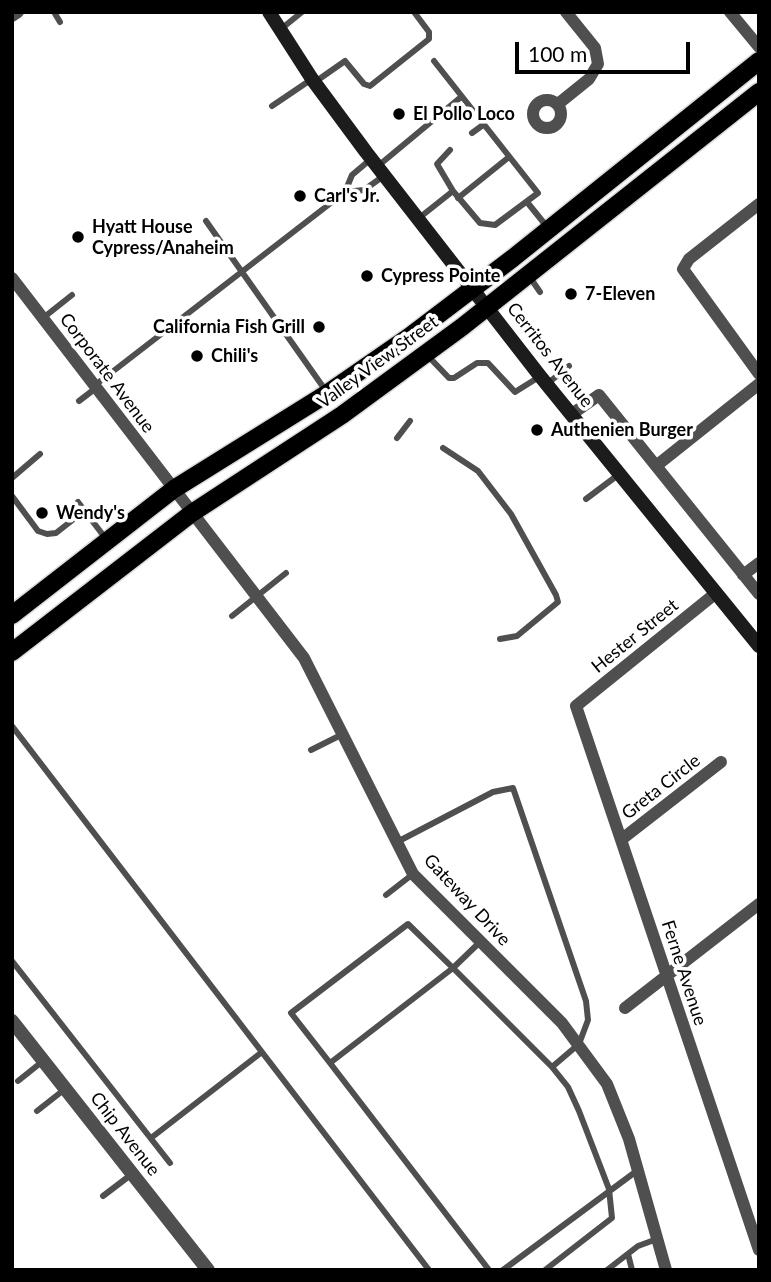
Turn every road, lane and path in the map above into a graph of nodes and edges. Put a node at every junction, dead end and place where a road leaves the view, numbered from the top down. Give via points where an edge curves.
1 (18, 12) edge
2 (54, 12) edge
3 (270, 12) edge
4 (302, 12) edge
5 (414, 12) edge
6 (566, 12) edge
7 (730, 12) edge
8 (12, 16) edge
9 (60, 22) dead end
10 (279, 31) junction
11 (759, 47) edge
12 (434, 61) dead end
13 (759, 61) edge
14 (313, 81) junction
15 (759, 92) edge
16 (461, 97) junction
17 (558, 104) dead end
18 (272, 106) dead end
19 (483, 125) junction
20 (471, 133) dead end
21 (450, 150) dead end
22 (509, 157) junction
23 (378, 167) junction
24 (453, 191) junction
25 (345, 192) junction
26 (458, 198) junction
27 (527, 202) junction
28 (759, 204) edge
29 (419, 218) junction
30 (206, 221) dead end
31 (549, 229) junction
32 (243, 273) junction
33 (529, 275) junction
34 (12, 278) edge
35 (473, 288) junction
36 (540, 292) dead end
37 (72, 295) dead end
38 (487, 306) junction
39 (43, 318) junction
40 (426, 354) junction
41 (569, 366) dead end
42 (759, 374) edge
43 (544, 380) junction
44 (759, 384) edge
45 (95, 387) junction
46 (328, 393) junction
47 (79, 401) dead end
48 (572, 414) junction
49 (410, 421) dead end
50 (397, 438) dead end
51 (443, 448) dead end
52 (40, 454) dead end
53 (656, 466) junction
54 (619, 474) junction
55 (12, 478) edge
56 (174, 489) junction
57 (12, 496) edge
58 (586, 499) dead end
59 (78, 502) dead end
60 (84, 511) junction
61 (192, 513) junction
62 (107, 540) junction
63 (759, 563) edge
64 (286, 573) dead end
65 (743, 575) junction
66 (716, 593) junction
67 (759, 594) edge
68 (257, 596) junction
69 (12, 615) edge
70 (232, 616) dead end
71 (500, 639) dead end
72 (759, 646) edge
73 (12, 652) edge
74 (576, 706) joint
75 (12, 726) edge
76 (343, 734) junction
77 (311, 750) dead end
78 (721, 762) dead end
79 (622, 839) junction
80 (397, 842) junction
81 (413, 874) junction
82 (386, 895) dead end
83 (759, 904) edge
84 (481, 941) junction
85 (12, 961) edge
86 (453, 968) junction
87 (667, 976) junction
88 (625, 1007) dead end
89 (12, 1021) edge
90 (579, 1044) junction
91 (262, 1052) junction
92 (43, 1061) junction
93 (330, 1063) junction
94 (552, 1067) junction
95 (18, 1081) dead end
96 (65, 1089) junction
97 (37, 1111) dead end
98 (150, 1138) junction
99 (170, 1163) dead end
100 (638, 1170) junction
101 (132, 1174) junction
102 (609, 1189) junction
103 (103, 1196) dead end
104 (657, 1239) junction
105 (759, 1250) edge
106 (628, 1254) junction
107 (208, 1270) edge
108 (429, 1270) edge
109 (489, 1270) edge
110 (503, 1270) edge
111 (545, 1270) edge
112 (607, 1270) edge
113 (632, 1270) edge
114 (666, 1270) edge

1 - 8 street
2 - 9 lane
3 - 10 main road, Cerritos Avenue
4 - 10 lane
5 - 14 lane via 429,39 370,86 345,61
6 - 17 street via 595,48 598,64 595,73
7 - 11 street
10 - 14 main road, Cerritos Avenue
12 - 16 lane
13 - 31 main road, Valley View Street
14 - 18 lane
14 - 23 main road, Cerritos Avenue
15 - 33 main road, Valley View Street
16 - 19 lane
16 - 23 lane
19 - 20 lane
19 - 22 lane
21 - 24 lane via 437,164
22 - 26 lane
22 - 27 lane via 538,194
23 - 25 lane via 352,175
23 - 25 lane via 364,190
23 - 29 main road, Cerritos Avenue
24 - 26 lane
24 - 29 lane
25 - 32 lane
26 - 27 lane via 485,226 500,223
27 - 31 lane
28 - 42 street via 689,259 683,269
29 - 35 main road, Cerritos Avenue
30 - 32 lane
31 - 35 main road, Valley View Street
32 - 45 lane
32 - 46 lane
33 - 36 lane
33 - 38 main road, Valley View Street
34 - 39 street, Corporate Avenue
35 - 38 main road, Cerritos Avenue
35 - 46 main road, Valley View Street
37 - 39 lane
38 - 40 main road, Valley View Street
38 - 43 main road, Cerritos Avenue
39 - 45 street, Corporate Avenue
40 - 43 lane via 449,378 477,363 488,363 515,392
40 - 61 main road, Valley View Street
41 - 43 lane
43 - 48 main road, Cerritos Avenue
44 - 53 street
45 - 47 lane
45 - 56 street, Corporate Avenue
46 - 56 main road, Valley View Street
48 - 53 street via 599,395
48 - 54 main road, Cerritos Avenue
49 - 50 lane
51 - 71 lane via 478,471 511,514 556,595 558,602 517,636
52 - 55 lane
53 - 65 street
54 - 58 lane
54 - 66 main road, Cerritos Avenue
56 - 61 street, Gateway Drive
56 - 62 main road, Valley View Street
57 - 60 lane via 38,531 47,534 56,533
59 - 60 lane
60 - 62 lane
61 - 68 street, Gateway Drive
61 - 73 main road, Valley View Street
62 - 69 main road, Valley View Street
63 - 65 street
64 - 68 lane
65 - 67 street
66 - 72 main road, Cerritos Avenue
66 - 74 street, Hester Street
68 - 70 lane
68 - 76 street, Gateway Drive via 304,658
74 - 79 street, Ferne Avenue
75 - 91 lane
76 - 77 lane
76 - 80 street, Gateway Drive
78 - 79 street, Greta Circle
79 - 87 street, Ferne Avenue
80 - 81 street, Gateway Drive
80 - 90 lane via 493,792 513,788 586,1001 588,1020
81 - 82 lane
81 - 84 street, Gateway Drive
83 - 87 street
84 - 86 lane
84 - 90 street, Gateway Drive
85 - 98 lane
86 - 93 lane
86 - 93 lane via 408,924 291,1013
86 - 94 lane
87 - 88 street
87 - 105 street, Ferne Avenue
89 - 92 street, Chip Avenue
90 - 94 lane
90 - 100 street, Gateway Drive via 607,1084
91 - 98 lane
91 - 108 lane
92 - 95 lane
92 - 96 street, Chip Avenue
93 - 109 lane
94 - 102 lane via 568,1087
96 - 97 lane
96 - 101 street, Chip Avenue
98 - 99 lane
100 - 102 lane
100 - 104 street, Gateway Drive
101 - 103 lane
101 - 107 street, Chip Avenue
102 - 110 lane
102 - 111 lane via 612,1218
104 - 106 lane
104 - 114 street, Gateway Drive
106 - 112 lane
106 - 113 lane

